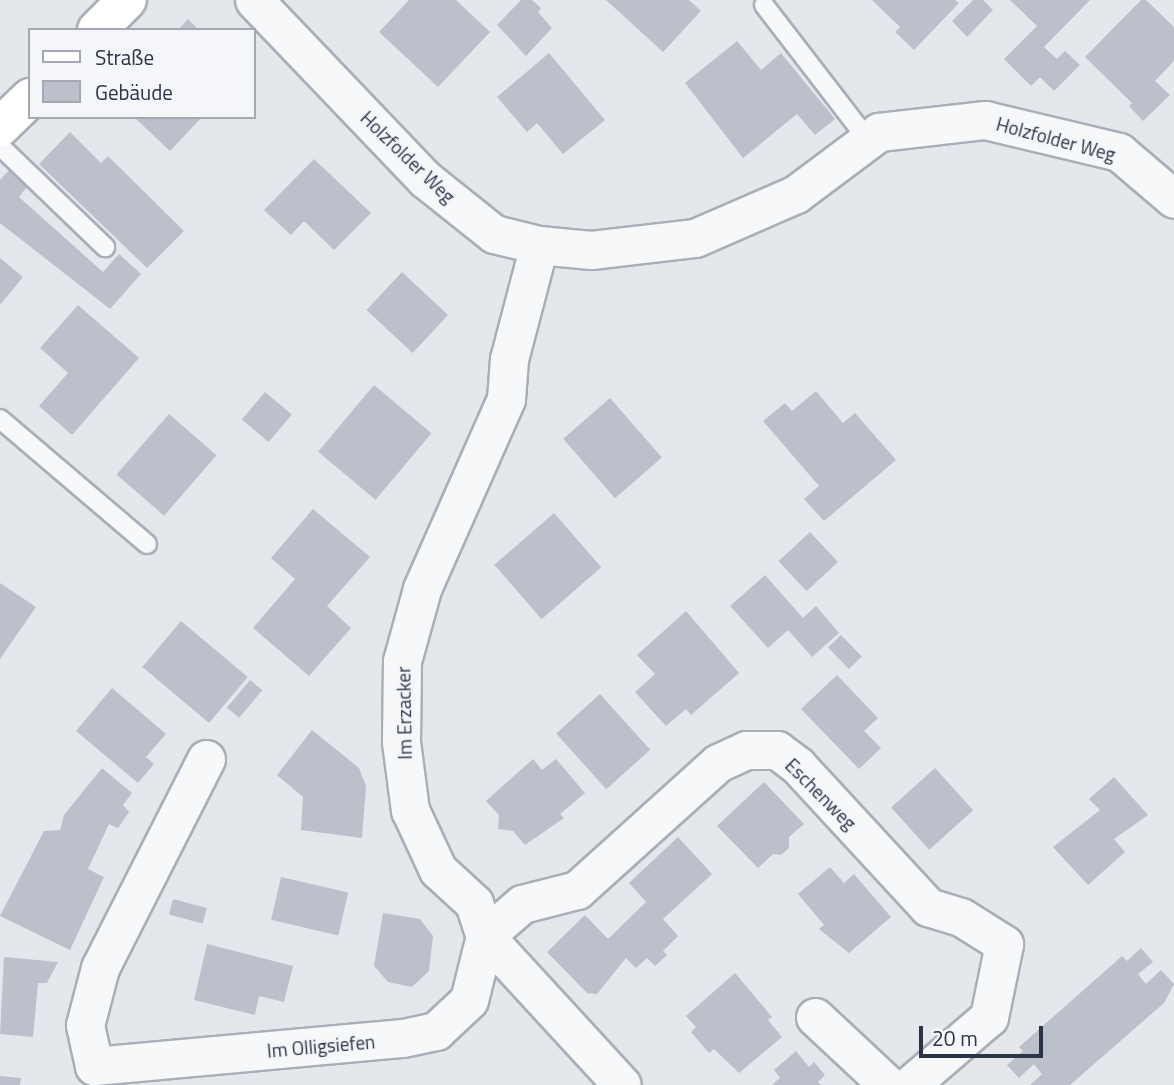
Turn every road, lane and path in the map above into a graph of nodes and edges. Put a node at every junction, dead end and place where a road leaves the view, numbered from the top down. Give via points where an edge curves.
1 (127, 0) edge
2 (254, 0) edge
3 (764, 5) dead end
4 (99, 28) edge
5 (28, 100) edge
6 (0, 127) edge
7 (868, 140) junction
8 (0, 146) edge
9 (1174, 199) edge
10 (539, 245) junction
11 (105, 247) dead end
12 (0, 419) edge
13 (147, 544) dead end
14 (206, 759) dead end
15 (485, 936) junction
16 (815, 1017) dead end
17 (86, 1075) edge
18 (622, 1085) edge
19 (888, 1085) edge
20 (911, 1085) edge

1 - 4 main road
2 - 10 street, Holzfolder Weg via 425,179 494,234
3 - 7 lane
5 - 6 main road
7 - 9 street, Holzfolder Weg via 879,132 985,120 1119,152
7 - 10 street, Holzfolder Weg via 796,194 695,238 591,250
8 - 11 lane
10 - 15 street, Im Erzacker via 509,359 506,399 422,589 402,662 401,742 410,810 438,870 474,903
12 - 13 lane
14 - 17 street, Im Olligsiefen via 100,968 85,1025
15 - 17 street, Im Olligsiefen via 469,1000 436,1031
15 - 18 street, Im Erzacker
15 - 20 street, Eschenweg via 522,904 578,890 718,763 746,750 777,750 798,766 928,907 961,917 1004,944 989,1017
16 - 19 street

